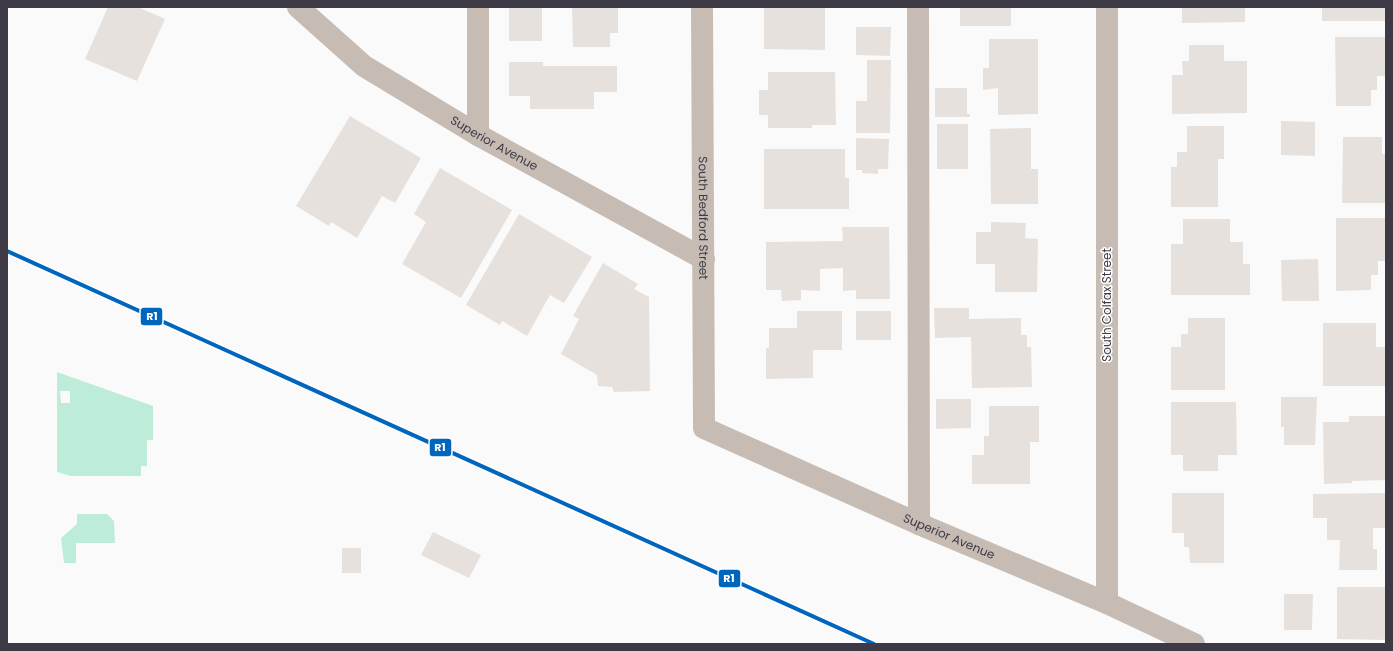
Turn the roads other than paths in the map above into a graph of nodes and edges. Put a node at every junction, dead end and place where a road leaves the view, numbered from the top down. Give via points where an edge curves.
1 (298, 7) edge
2 (478, 7) edge
3 (702, 7) edge
4 (918, 7) edge
5 (1107, 7) edge
6 (478, 135) junction
7 (704, 259) junction
8 (704, 428) joint
9 (919, 524) junction
10 (1108, 603) junction
11 (1194, 644) edge

1 - 6 street, Superior Avenue via 364,66
2 - 6 street
3 - 7 street, South Bedford Street
4 - 9 street
5 - 10 street, South Colfax Street
6 - 7 street, Superior Avenue
7 - 8 street, South Bedford Street
8 - 9 street, Superior Avenue
9 - 10 street, Superior Avenue
10 - 11 street, Superior Avenue

